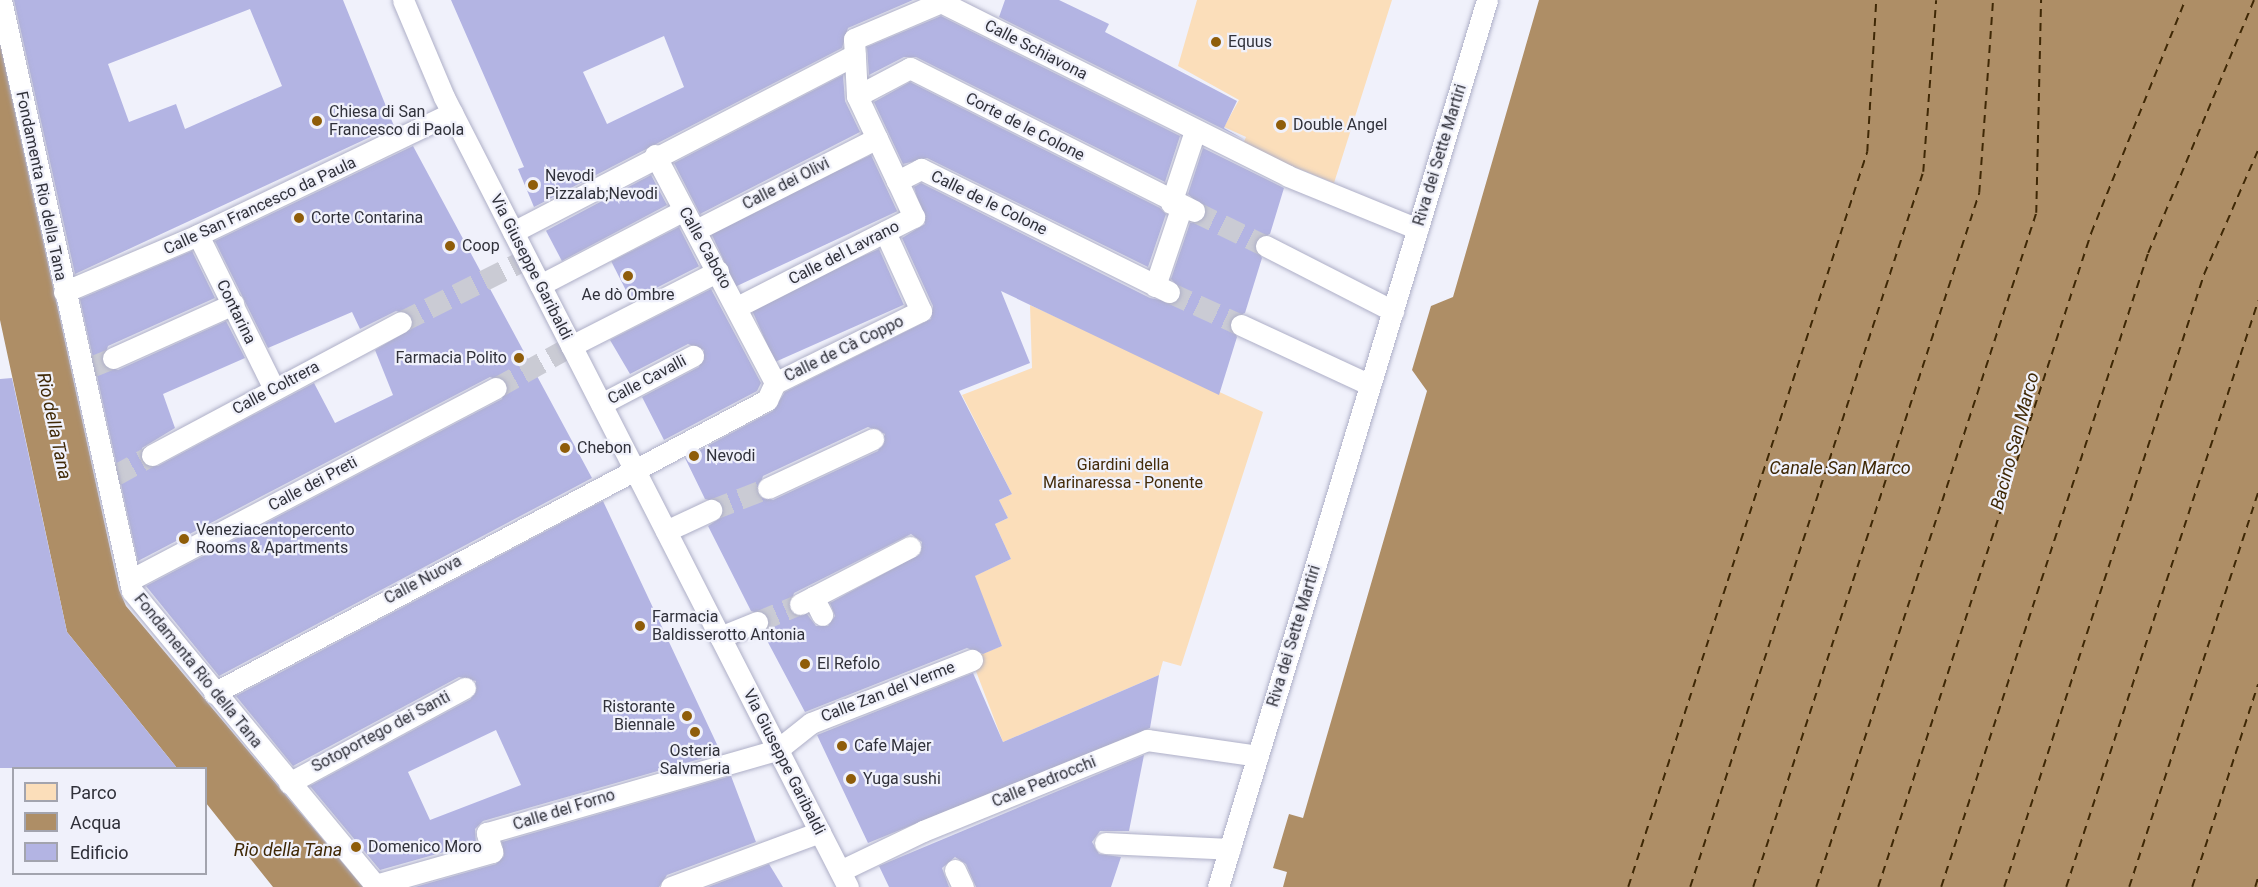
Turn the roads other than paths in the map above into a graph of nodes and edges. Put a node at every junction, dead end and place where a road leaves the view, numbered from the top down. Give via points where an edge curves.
1 (0, 0) edge
2 (403, 0) edge
3 (1487, 0) edge
4 (855, 55) junction
5 (858, 96) junction
6 (452, 113) junction
7 (1195, 131) junction
8 (877, 138) junction
9 (655, 155) junction
10 (897, 181) junction
11 (1183, 207) junction
12 (684, 210) junction
13 (1418, 229) junction
14 (696, 230) junction
15 (513, 232) junction
16 (885, 232) junction
17 (198, 236) junction
18 (1266, 246) tunnel mouth
19 (718, 271) junction
20 (540, 285) junction
21 (64, 292) junction
22 (233, 304) junction
23 (737, 307) junction
24 (1393, 311) junction
25 (401, 322) tunnel mouth
26 (1241, 325) tunnel mouth
27 (571, 346) junction
28 (693, 356) dead end
29 (113, 358) tunnel mouth
30 (775, 383) junction
31 (1370, 385) junction
32 (496, 388) tunnel mouth
33 (274, 389) junction
34 (601, 404) junction
35 (873, 439) dead end
36 (152, 455) tunnel mouth
37 (633, 467) junction
38 (768, 488) tunnel mouth
39 (711, 510) tunnel mouth
40 (666, 531) junction
41 (910, 547) dead end
42 (130, 580) junction
43 (811, 605) tunnel mouth
44 (757, 622) tunnel mouth
45 (720, 637) junction
46 (972, 660) dead end
47 (465, 688) dead end
48 (214, 693) junction
49 (777, 750) junction
50 (1258, 756) junction
51 (293, 780) junction
52 (820, 832) junction
53 (1105, 843) dead end
54 (1230, 849) junction
55 (844, 879) edge
56 (376, 886) edge
57 (670, 887) edge
58 (1218, 887) edge

1 - 21 street, Fondamenta Rio della Tana
2 - 6 street, Via Giuseppe Garibaldi
3 - 13 street, Riva dei Sette Martiri
4 - 5 street
4 - 7 street, Calle Schiavona via 854,39 941,2
4 - 9 street
5 - 8 street
5 - 11 street, Corte de le Colone via 910,68
6 - 15 street, Via Giuseppe Garibaldi
6 - 17 street, Calle San Francesco da Paula
7 - 11 street
7 - 13 street, Calle Schiavona
8 - 10 street
8 - 14 street, Calle dei Olivi
9 - 12 street, Calle Caboto
9 - 15 street
10 - 11 street, Calle de le Colone via 921,169 1162,289
10 - 16 street, Calle del Lavrano via 914,217
12 - 14 street, Calle Caboto
12 - 20 street
13 - 24 street, Riva dei Sette Martiri
14 - 19 street, Calle Caboto
15 - 20 street, Via Giuseppe Garibaldi
16 - 23 street, Calle del Lavrano
16 - 30 street, Calle de Cà Coppo via 921,311
17 - 21 street, Calle San Francesco da Paula
17 - 22 street, Contarina
18 - 24 street
19 - 23 street, Calle Caboto
19 - 27 street
20 - 27 street, Via Giuseppe Garibaldi
21 - 42 street, Fondamenta Rio della Tana via 87,369
22 - 29 street
22 - 33 street, Contarina
23 - 30 street, Calle Caboto via 748,346
24 - 31 street, Riva dei Sette Martiri
25 - 33 street, Calle Coltrera
26 - 31 street
27 - 34 street, Via Giuseppe Garibaldi
28 - 34 street, Calle Cavalli
30 - 37 street, Calle de Cà Coppo via 767,400
31 - 50 street, Riva dei Sette Martiri
32 - 42 street, Calle dei Preti
33 - 36 street, Calle Coltrera
34 - 37 street, Via Giuseppe Garibaldi
35 - 38 street
37 - 40 street, Via Giuseppe Garibaldi
37 - 48 street, Calle Nuova
39 - 40 street
40 - 45 street, Via Giuseppe Garibaldi
41 - 43 street
42 - 48 street, Fondamenta Rio della Tana via 132,591
44 - 45 street
45 - 49 street, Via Giuseppe Garibaldi
46 - 49 street, Calle Zan del Verme via 811,723
47 - 51 street, Sotoportego dei Santi
48 - 51 street, Fondamenta Rio della Tana
49 - 52 street, Via Giuseppe Garibaldi
49 - 56 street, Calle del Forno via 487,833 492,852
50 - 54 street, Riva dei Sette Martiri
50 - 55 street, Calle Pedrocchi via 1147,740 924,831
51 - 56 street, Fondamenta Rio della Tana
52 - 55 street, Via Giuseppe Garibaldi
52 - 57 street
53 - 54 street
54 - 58 street, Riva dei Sette Martiri

